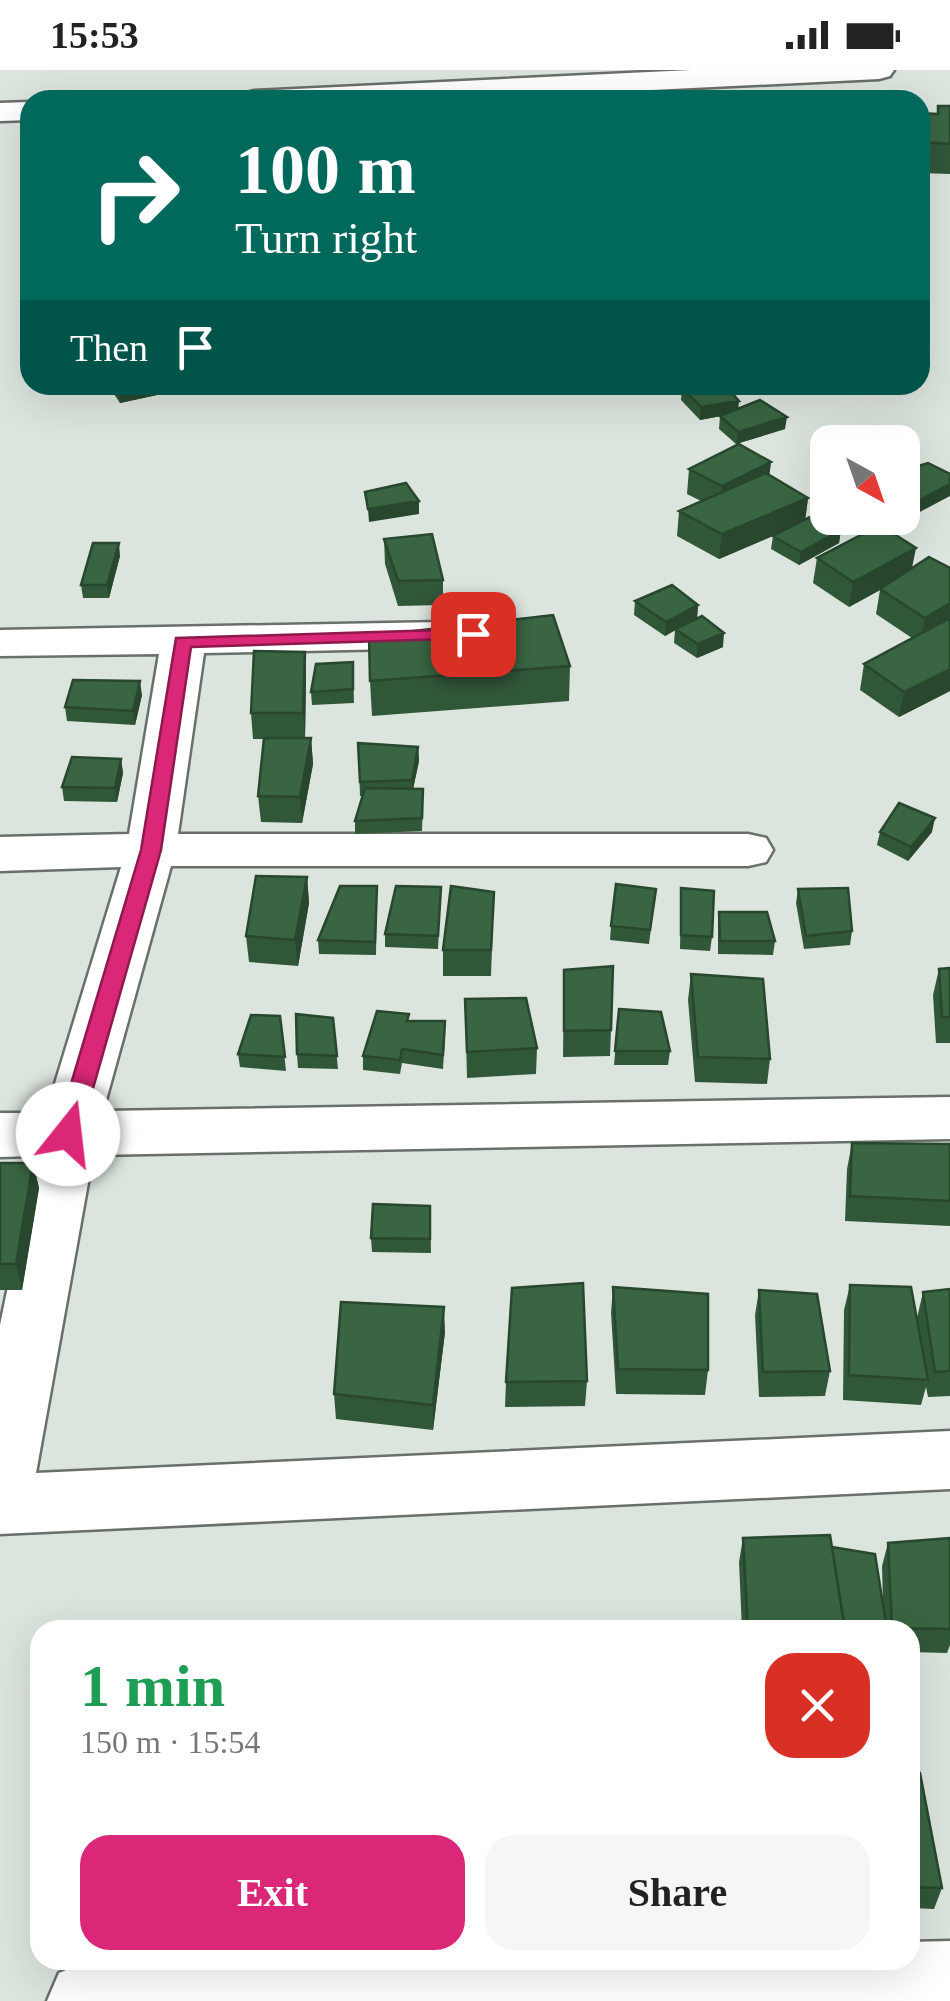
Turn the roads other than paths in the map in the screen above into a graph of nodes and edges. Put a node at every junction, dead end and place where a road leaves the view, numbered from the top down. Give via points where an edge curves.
1 (878, 70) edge
2 (462, 90) edge
3 (490, 634) edge
4 (183, 642) junction
5 (0, 643) edge
6 (151, 850) junction
7 (748, 850) dead end
8 (0, 854) edge
9 (950, 1118) edge
10 (68, 1134) junction
11 (0, 1135) edge
12 (950, 1460) edge
13 (0, 1488) edge
14 (0, 1504) edge
15 (950, 1981) edge
16 (87, 2001) edge

1 - 2 street
3 - 4 street
4 - 5 street
4 - 6 street
6 - 7 street
6 - 8 street
6 - 10 street
9 - 10 street
10 - 11 street
10 - 13 street
12 - 14 street
15 - 16 street

